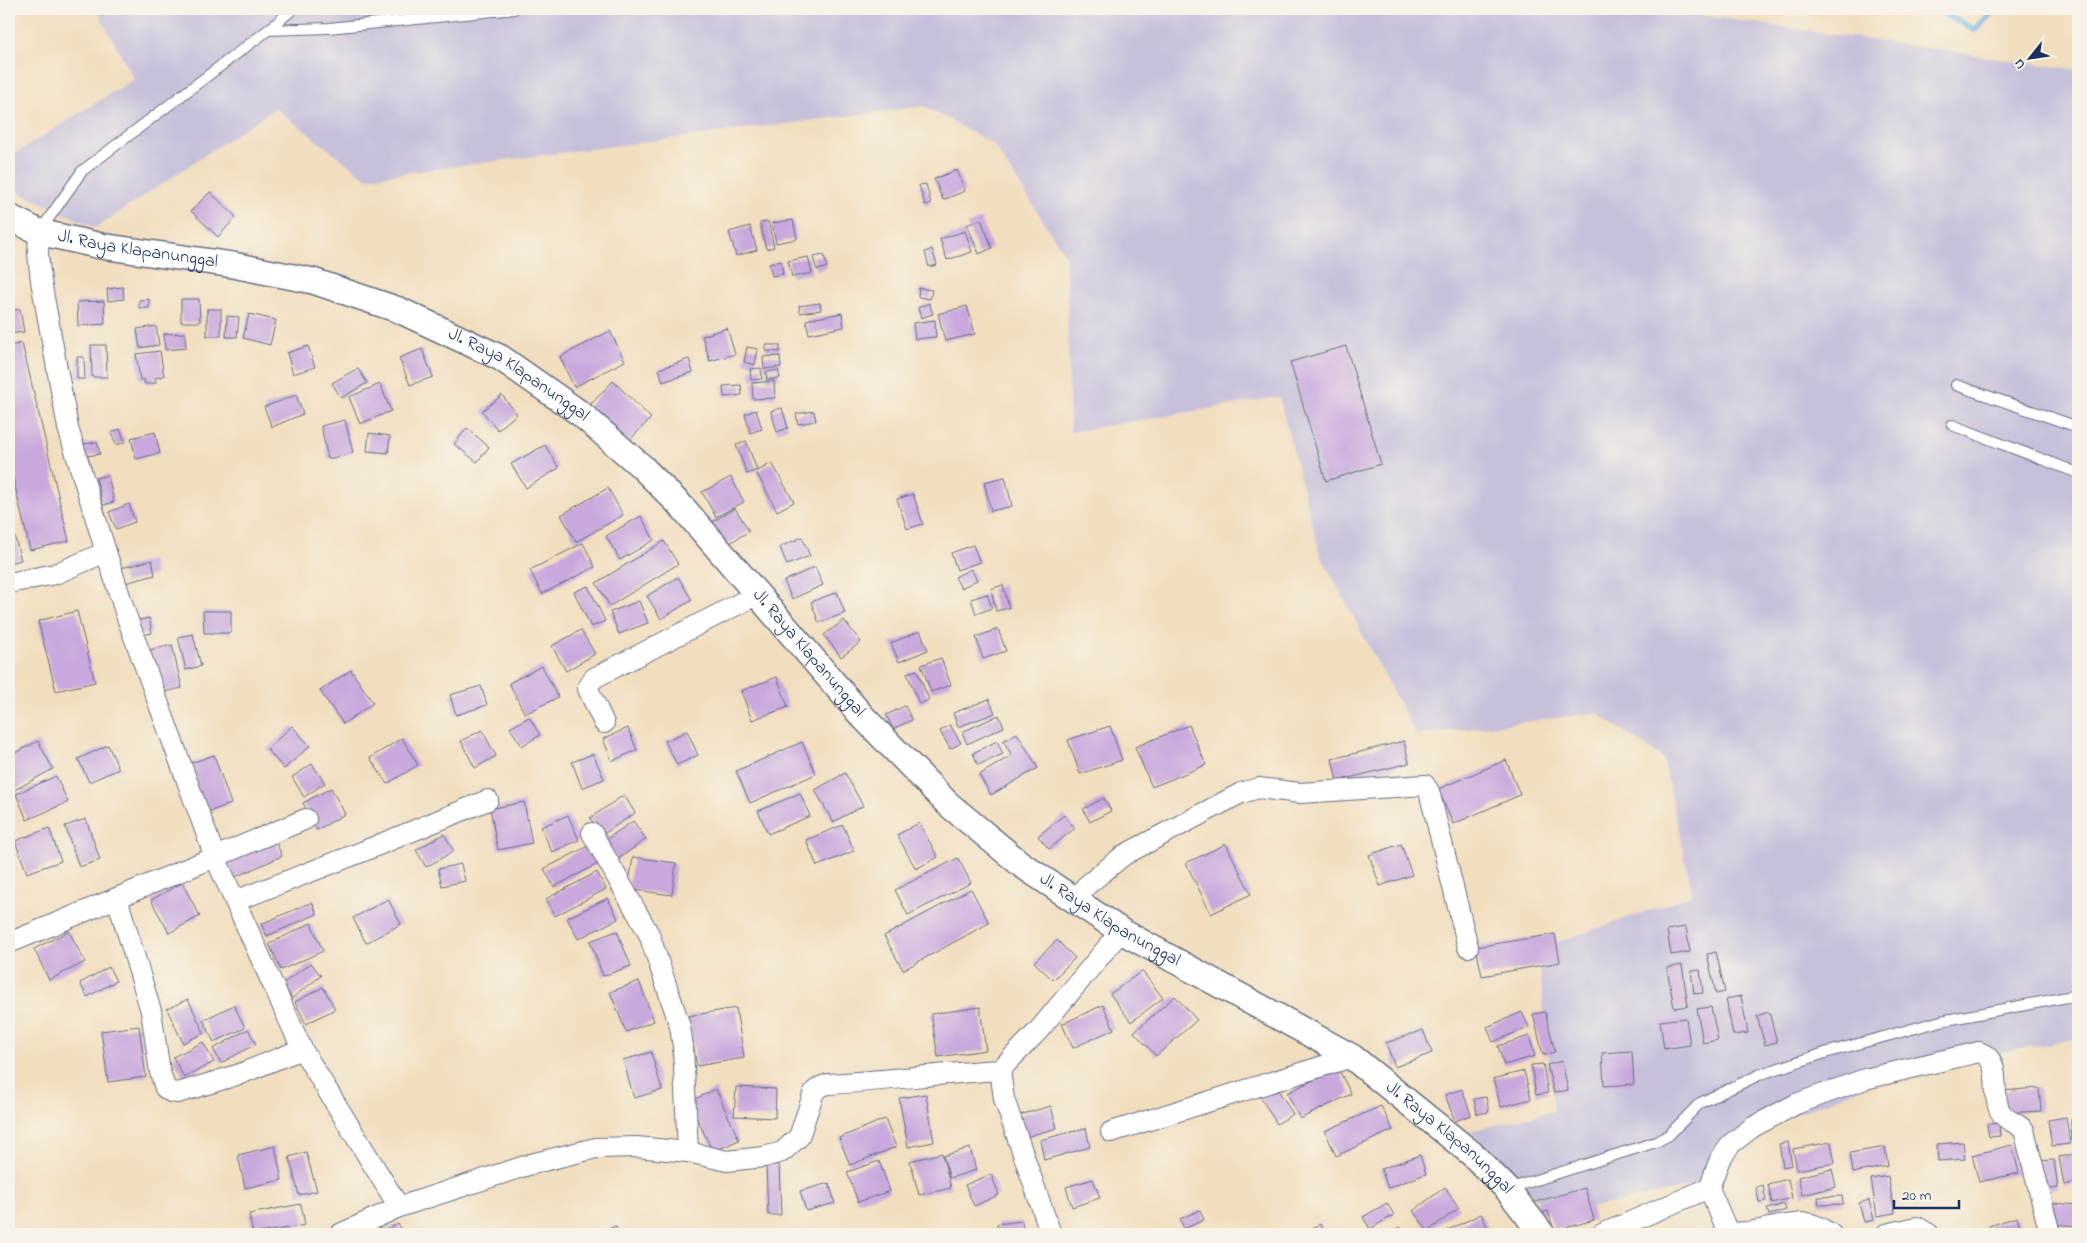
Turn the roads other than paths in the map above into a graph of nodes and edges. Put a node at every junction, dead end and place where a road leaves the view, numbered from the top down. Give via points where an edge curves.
1 (294, 9) edge
2 (514, 9) edge
3 (268, 30) junction
4 (9, 217) edge
5 (39, 232) junction
6 (1956, 385) dead end
7 (1952, 425) dead end
8 (2078, 427) edge
9 (2078, 473) edge
10 (106, 552) junction
11 (9, 583) edge
12 (756, 595) junction
13 (604, 724) dead end
14 (488, 800) dead end
15 (306, 819) dead end
16 (592, 833) dead end
17 (215, 857) junction
18 (116, 898) junction
19 (235, 900) junction
20 (1076, 901) junction
21 (1121, 930) junction
22 (9, 943) edge
23 (1468, 947) dead end
24 (2078, 995) edge
25 (302, 1049) junction
26 (1352, 1057) junction
27 (1000, 1070) junction
28 (1111, 1132) dead end
29 (688, 1152) junction
30 (1710, 1188) junction
31 (1507, 1189) junction
32 (399, 1207) junction
33 (340, 1234) edge
34 (1051, 1234) edge
35 (1542, 1234) edge
36 (1602, 1234) edge
37 (1832, 1234) edge
38 (1886, 1234) edge
39 (1928, 1234) edge
40 (2050, 1234) edge

1 - 3 lane
2 - 3 lane via 329,28
3 - 5 lane via 82,171
4 - 5 street, Jl. Raya Klapanunggal
5 - 10 street via 41,281 68,428
5 - 12 street, Jl. Raya Klapanunggal via 101,246 233,265 313,281 399,310 501,358 581,414 641,466 684,509
6 - 8 lane
7 - 9 lane
10 - 11 street via 55,574
10 - 17 street
12 - 13 street via 594,678 588,689
12 - 20 street, Jl. Raya Klapanunggal via 862,716 948,804 1022,865
14 - 19 street
15 - 17 street
16 - 29 street via 649,934 680,1026
17 - 18 street
17 - 19 street
18 - 22 street
18 - 25 street via 151,1011 165,1088 178,1093 240,1074
19 - 25 street
20 - 21 street, Jl. Raya Klapanunggal
20 - 23 street via 1086,886 1124,855 1241,793 1259,788 1300,793 1424,786 1429,791
21 - 26 street, Jl. Raya Klapanunggal
21 - 27 street via 1038,1031
24 - 31 lane via 1940,1021 1761,1074 1700,1103 1669,1135 1656,1142
25 - 32 street
26 - 28 street
26 - 31 street, Jl. Raya Klapanunggal via 1471,1154
27 - 29 street via 828,1084 814,1092 798,1137 782,1152 727,1161
27 - 34 street via 1004,1099
29 - 32 street via 637,1147 596,1148 531,1164
30 - 36 street
30 - 37 street via 1731,1233 1806,1223
30 - 40 street via 1720,1159 1732,1143 1753,1127 1796,1104 1865,1079 1979,1052 1986,1054 1994,1065 1997,1104 2002,1115 2024,1130
31 - 35 street, Jl. Raya Klapanunggal
32 - 33 street
38 - 39 street via 1917,1227

